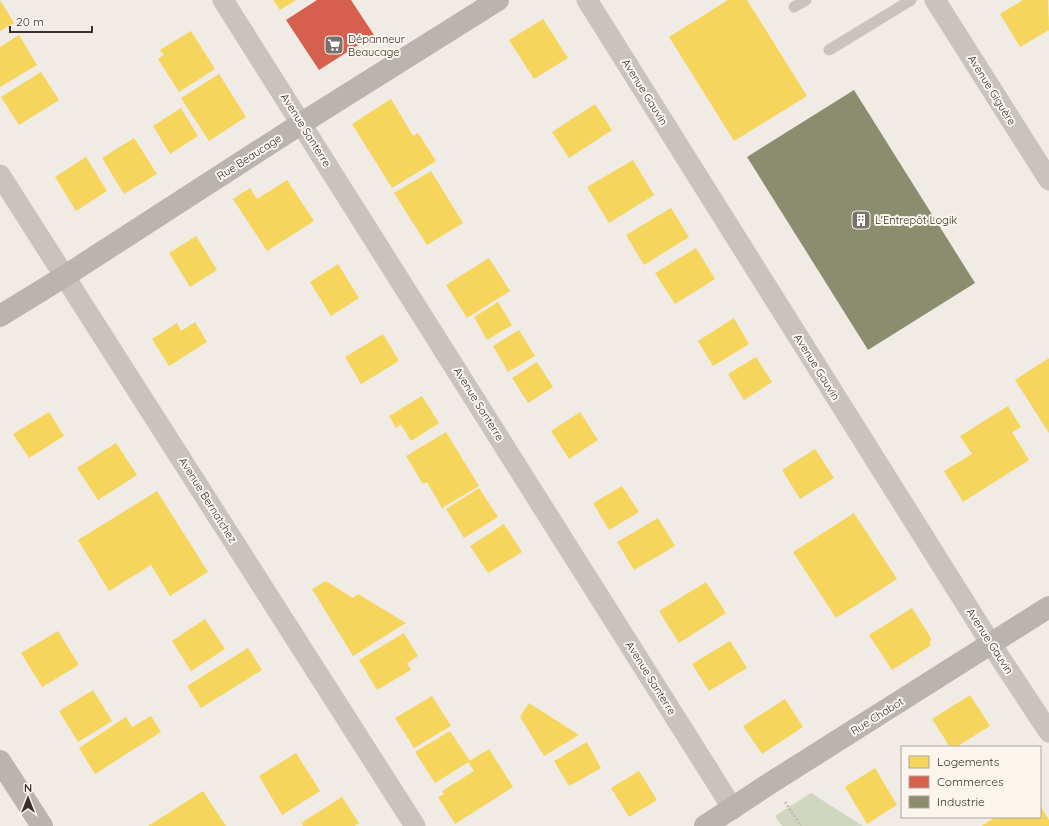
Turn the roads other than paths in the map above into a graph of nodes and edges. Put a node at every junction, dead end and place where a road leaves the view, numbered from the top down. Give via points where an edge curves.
1 (223, 0) edge
2 (498, 0) edge
3 (587, 0) edge
4 (806, 0) edge
5 (911, 0) edge
6 (935, 0) edge
7 (794, 7) dead end
8 (829, 50) dead end
9 (302, 123) junction
10 (0, 175) edge
11 (1049, 180) edge
12 (65, 276) junction
13 (0, 316) edge
14 (1049, 607) edge
15 (991, 644) junction
16 (1049, 732) edge
17 (0, 761) edge
18 (733, 809) junction
19 (42, 826) edge
20 (415, 826) edge
21 (705, 826) edge

1 - 9 street, Avenue Santerre
2 - 9 street, Rue Beaucage
3 - 15 street, Avenue Gauvin
4 - 7 lane
5 - 8 lane
6 - 11 street, Avenue Giguère
9 - 12 street, Rue Beaucage
9 - 18 street, Avenue Santerre
10 - 12 street, Avenue Bernatchez
12 - 13 street, Rue Beaucage
12 - 20 street, Avenue Bernatchez
14 - 15 street, Rue Chabot
15 - 16 street, Avenue Gauvin
15 - 18 street, Rue Chabot
17 - 19 street
18 - 21 street, Rue Chabot

